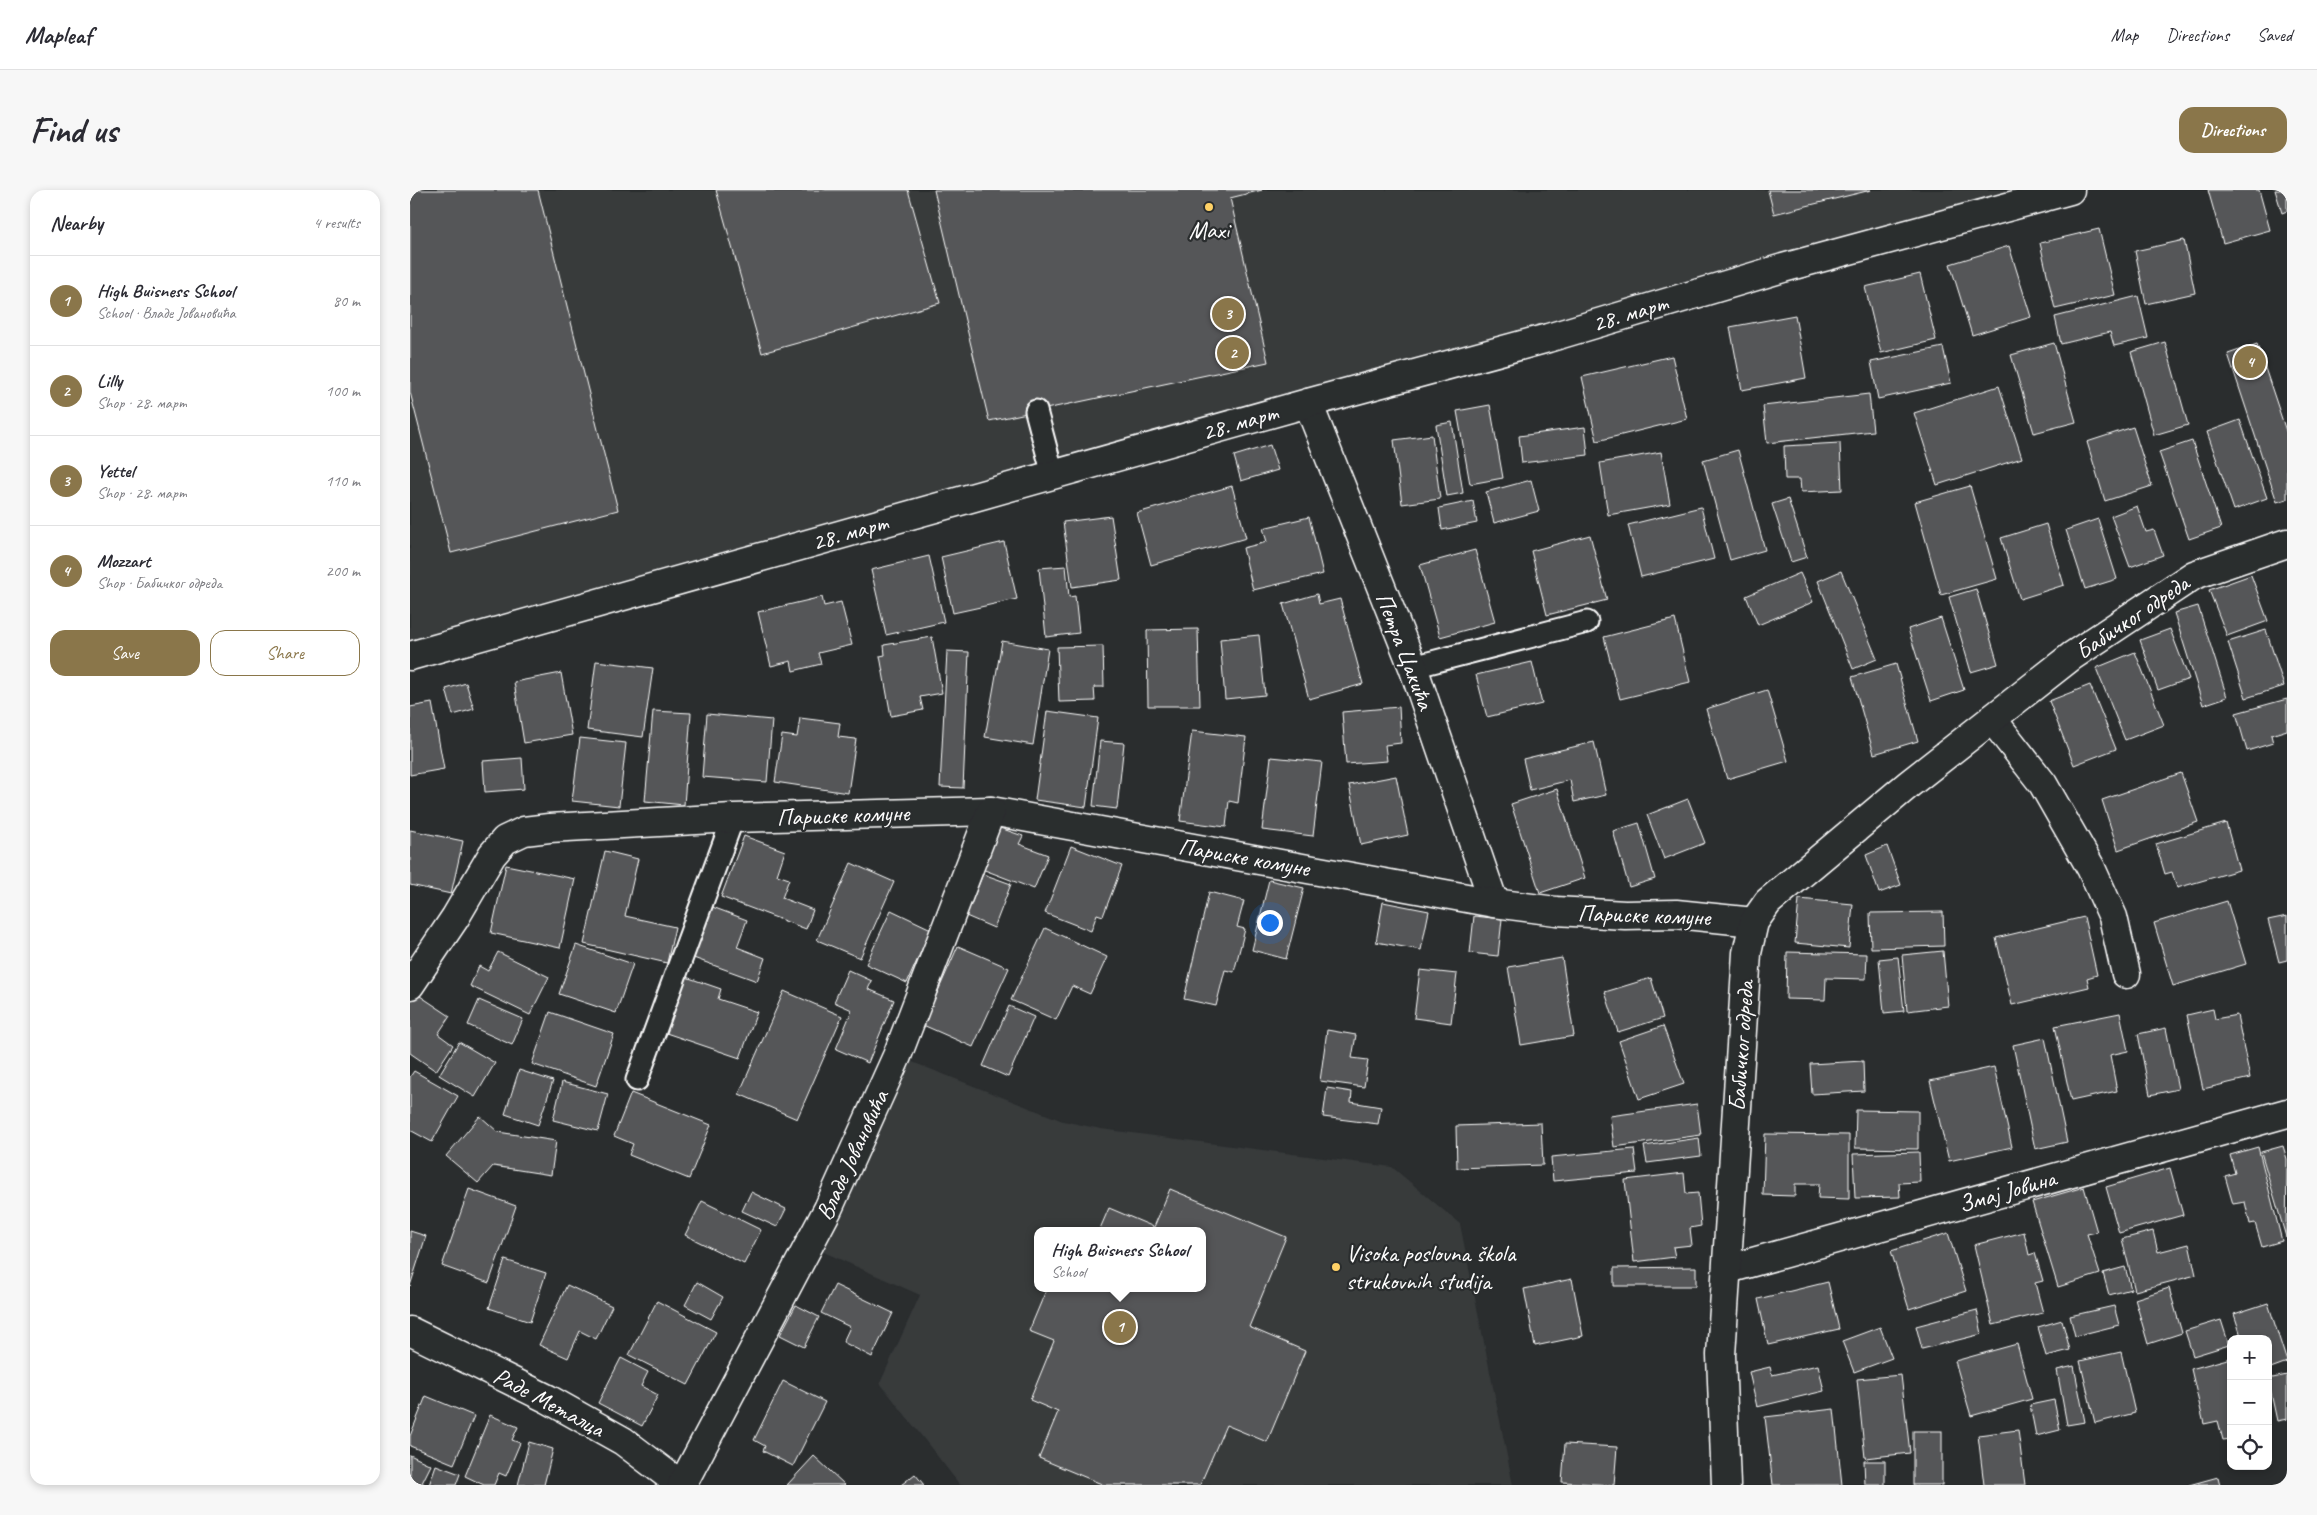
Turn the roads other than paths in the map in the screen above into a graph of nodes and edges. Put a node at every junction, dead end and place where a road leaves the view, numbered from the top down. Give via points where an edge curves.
1 (2070, 190) edge
2 (1308, 403) junction
3 (1036, 411) dead end
4 (1053, 475) junction
5 (2287, 544) edge
6 (1587, 622) dead end
7 (410, 656) edge
8 (1413, 667) junction
9 (1992, 719) junction
10 (991, 811) junction
11 (733, 818) junction
12 (1494, 903) junction
13 (1754, 922) junction
14 (2126, 974) dead end
15 (410, 985) edge
16 (638, 1080) dead end
17 (2287, 1113) edge
18 (1728, 1269) junction
19 (410, 1331) edge
20 (681, 1485) edge
21 (1726, 1485) edge

1 - 2 street, 28. март
2 - 4 street, 28. март
2 - 8 street, Петра Цакића
3 - 4 lane
4 - 7 street, 28. март
5 - 9 street, Бабичког одреда via 2194,575 2072,656
6 - 8 lane
8 - 12 street, Петра Цакића
9 - 13 street, Бабичког одреда via 1768,902
9 - 14 street via 2043,784 2091,868 2113,917
10 - 11 street, Париске комуне
10 - 12 street, Париске комуне
10 - 20 street, Владе Јовановића via 897,1056 828,1209
11 - 15 street, Париске комуне via 549,828 524,832 505,840 492,855
11 - 16 lane
12 - 13 street, Париске комуне via 1556,911 1676,914
13 - 18 street, Бабичког одреда via 1746,963
17 - 18 street, Змај Јовина
18 - 21 street, Бабичког одреда via 1722,1355
19 - 20 street, Раде Металца via 623,1441

